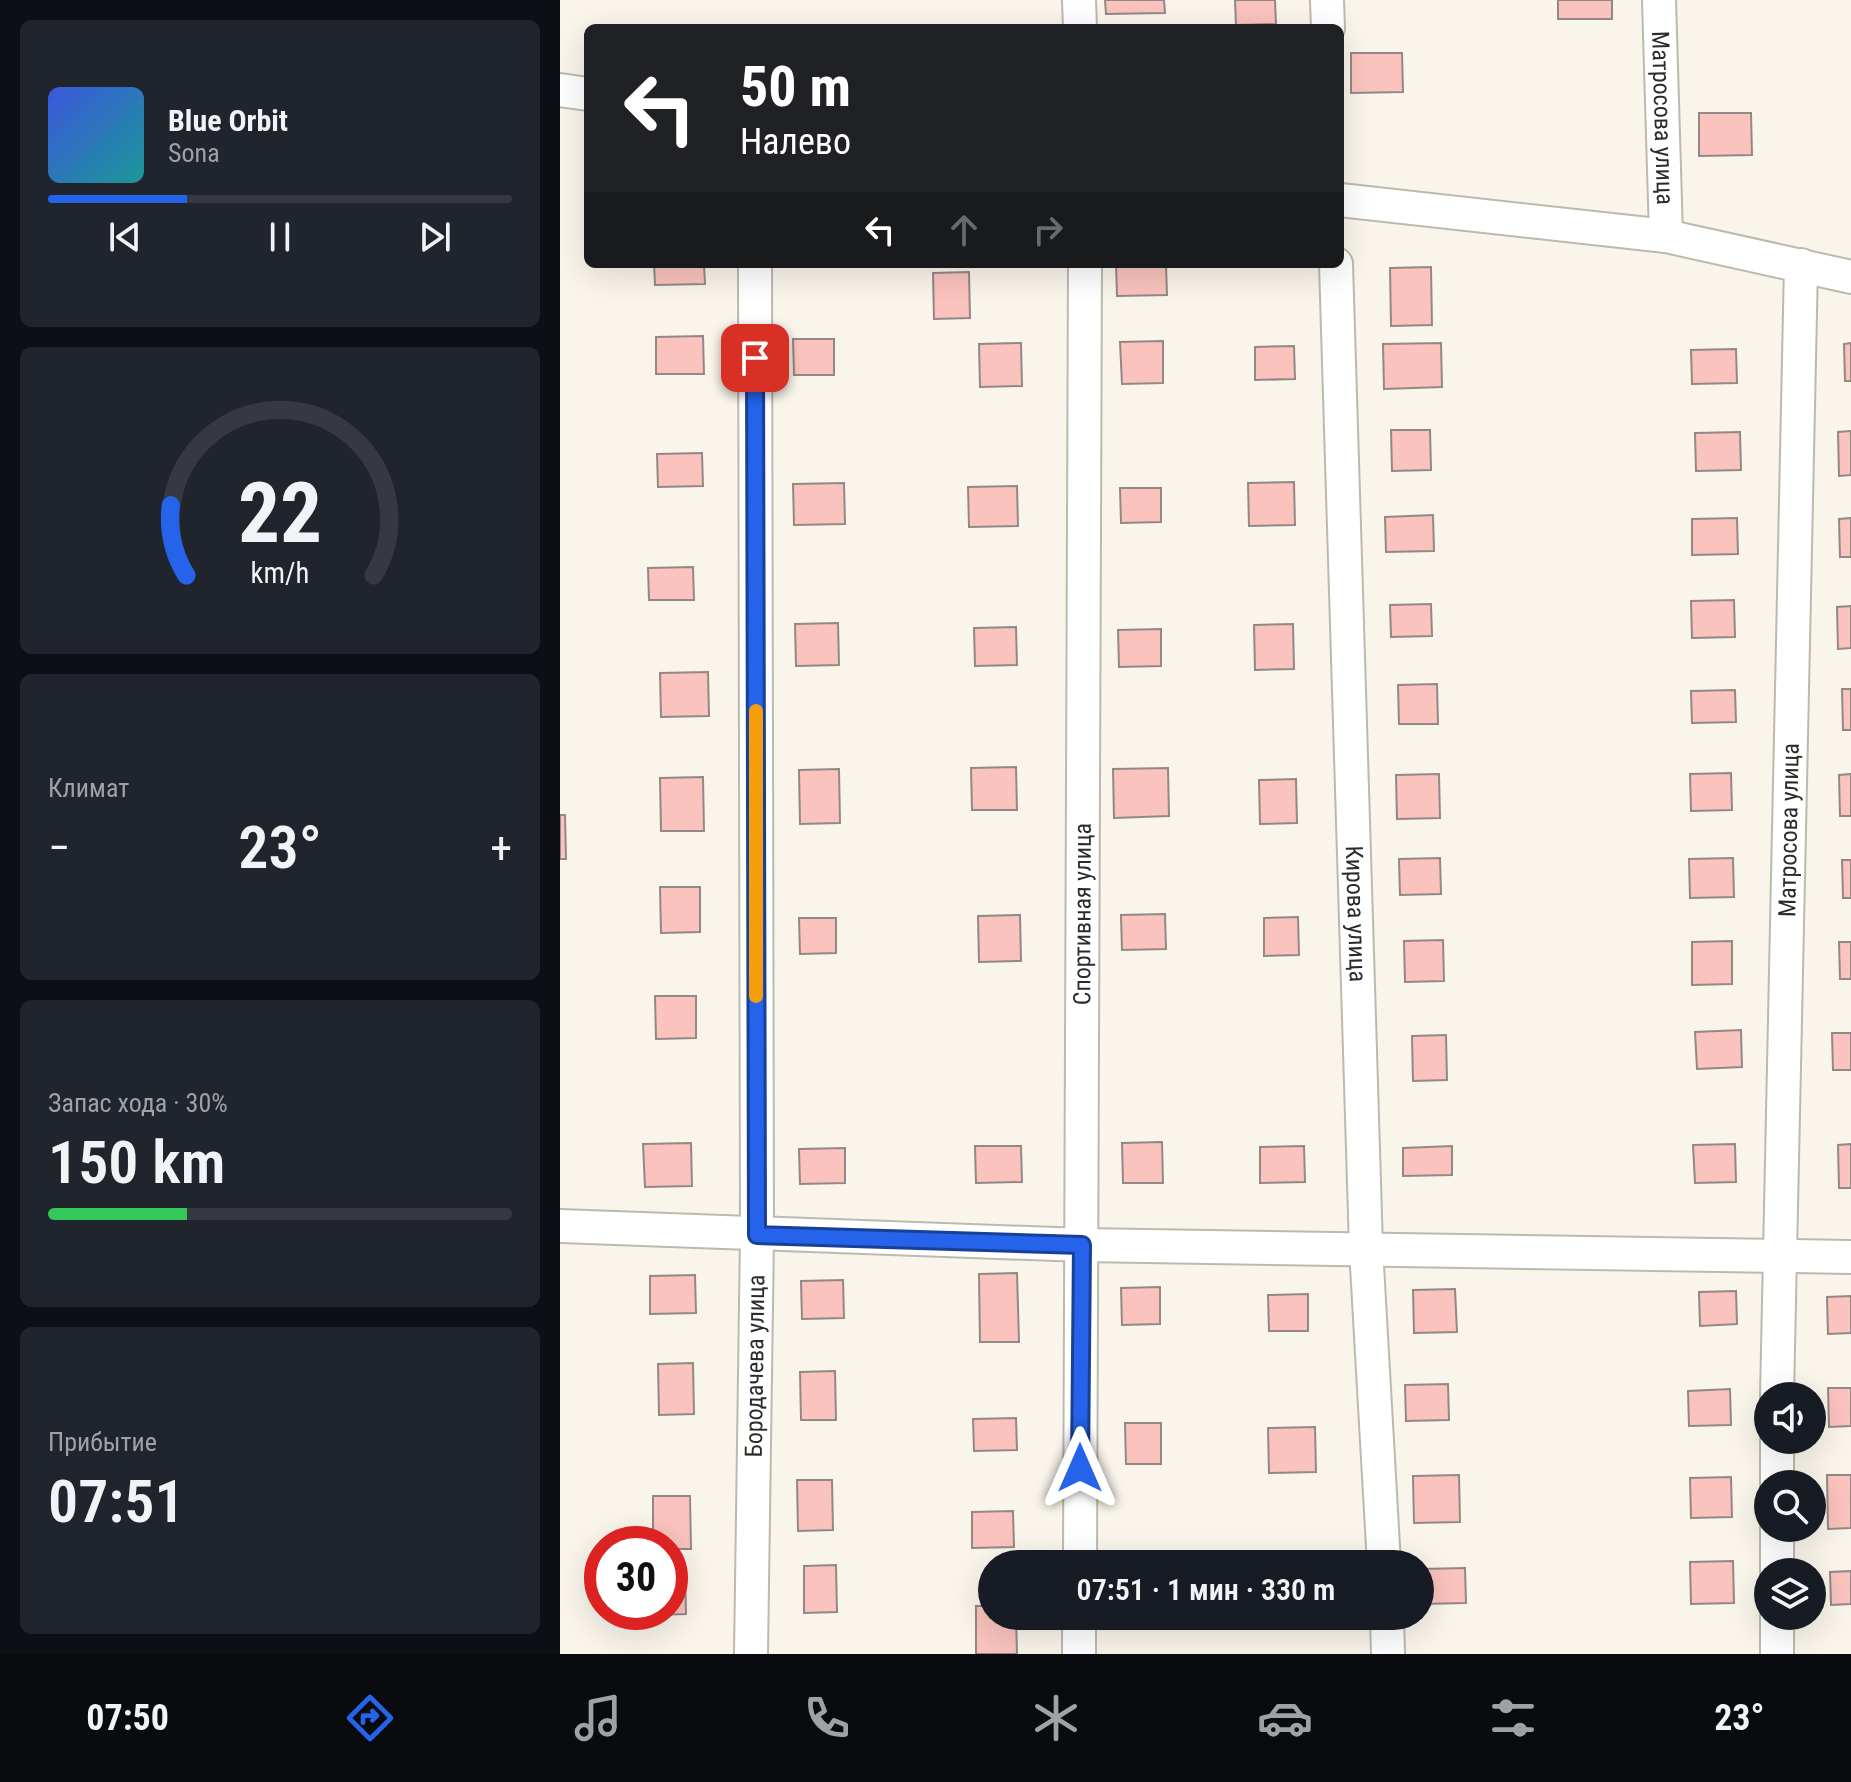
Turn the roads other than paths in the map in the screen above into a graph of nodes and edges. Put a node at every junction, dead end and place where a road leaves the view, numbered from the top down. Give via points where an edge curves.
1 (1079, 0) edge
2 (1327, 0) edge
3 (1659, 0) edge
4 (1080, 24) edge
5 (1328, 24) edge
6 (560, 90) edge
7 (584, 93) edge
8 (1344, 200) edge
9 (1666, 236) junction
10 (1801, 265) junction
11 (755, 268) edge
12 (1085, 268) edge
13 (1336, 268) edge
14 (1851, 277) edge
15 (560, 1226) edge
16 (757, 1235) junction
17 (1082, 1245) junction
18 (1366, 1248) junction
19 (1851, 1257) edge
20 (1778, 1258) junction
21 (1777, 1382) edge
22 (1080, 1550) edge
23 (1383, 1550) edge
24 (1079, 1630) edge
25 (1387, 1630) edge
26 (1777, 1630) edge
27 (751, 1654) edge
28 (1079, 1654) edge
29 (1388, 1654) edge
30 (1777, 1654) edge

1 - 4 street
2 - 5 street
3 - 9 street, Матросова улица
6 - 7 street
8 - 9 street
9 - 10 street
10 - 14 street
10 - 20 street, Матросова улица
11 - 16 street, Бородачева улица
12 - 17 street, Спортивная улица
13 - 18 street, Кирова улица
15 - 16 street
16 - 17 street
16 - 27 street, Бородачева улица
17 - 18 street
17 - 22 street, Спортивная улица
18 - 20 street
18 - 23 street, Кирова улица
19 - 20 street
20 - 21 street, Матросова улица
24 - 28 street
25 - 29 street
26 - 30 street

